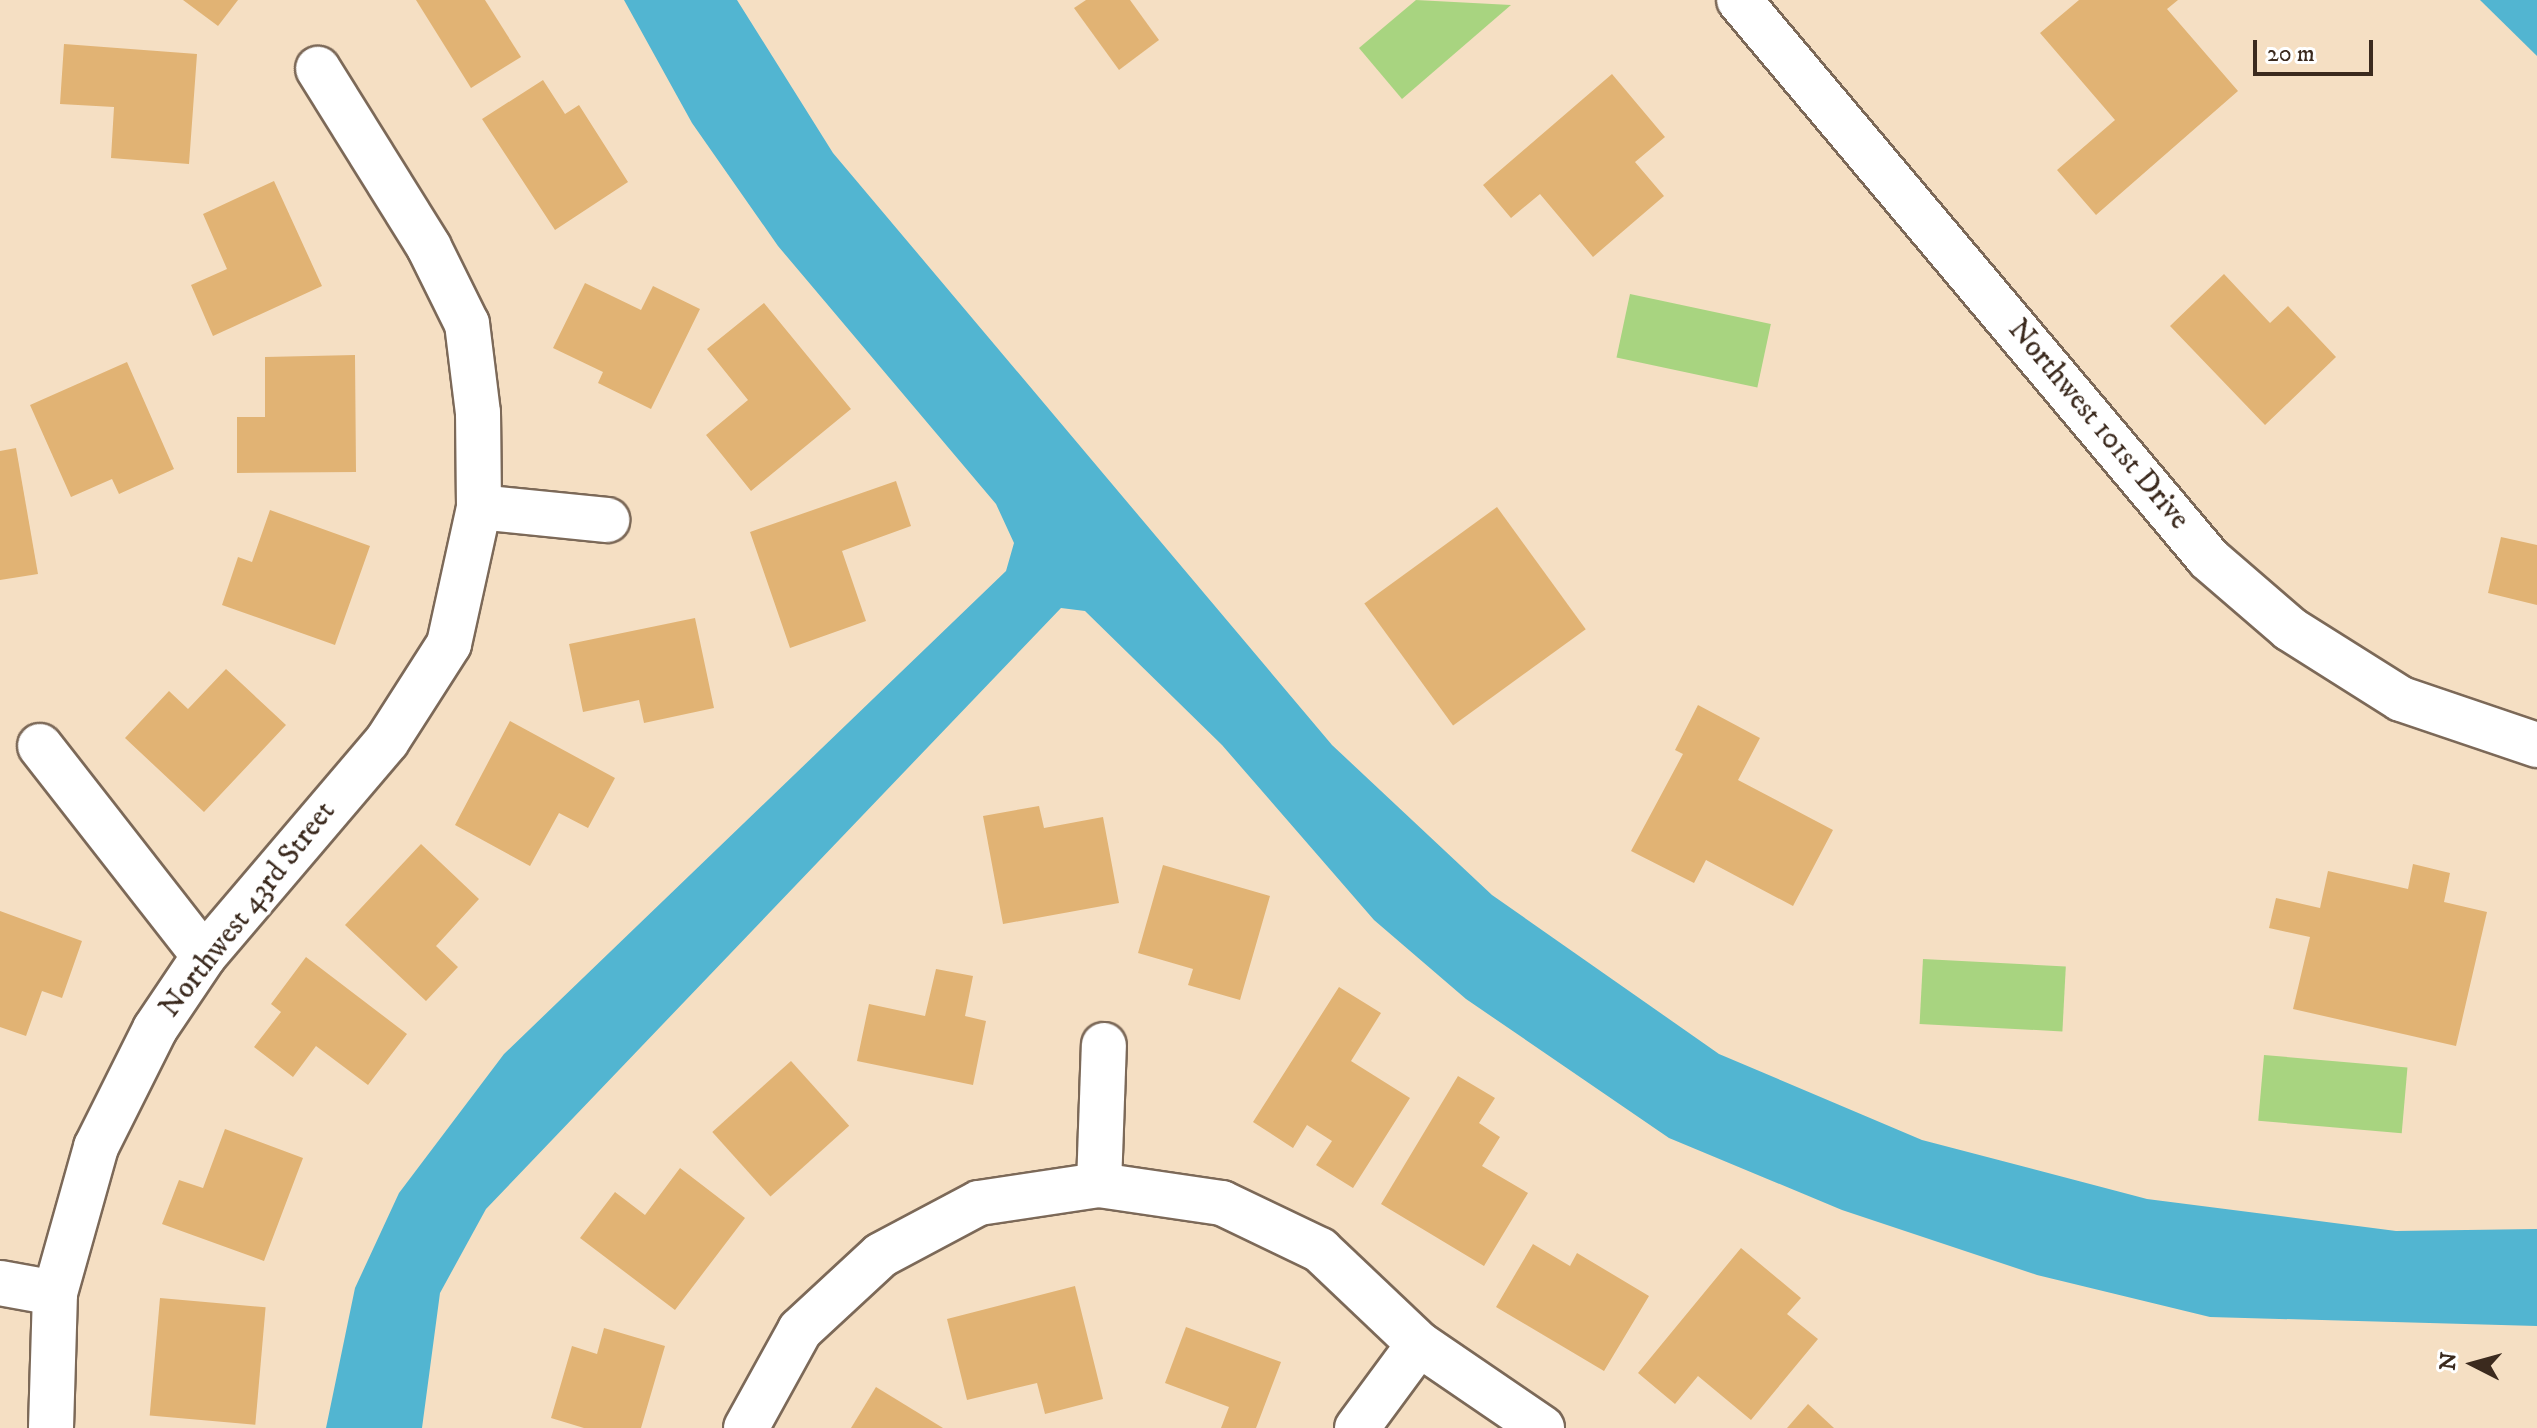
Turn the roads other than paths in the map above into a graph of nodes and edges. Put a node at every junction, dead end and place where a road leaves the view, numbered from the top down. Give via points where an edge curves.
1 (1739, 0) edge
2 (318, 69) dead end
3 (479, 507) junction
4 (607, 520) dead end
5 (2537, 745) edge
6 (40, 746) dead end
7 (204, 956) junction
8 (1104, 1045) dead end
9 (1099, 1185) junction
10 (0, 1283) edge
11 (55, 1293) junction
12 (1419, 1344) junction
13 (51, 1428) edge
14 (746, 1428) edge
15 (1357, 1428) edge
16 (1542, 1428) edge

1 - 5 street, Northwest 101st Drive via 2209,559 2290,629 2401,699
2 - 3 street, Northwest 43rd Street via 429,247 467,324 478,413
3 - 4 street
3 - 7 street, Northwest 43rd Street via 449,644 387,741
6 - 7 street
7 - 11 street, Northwest 43rd Street via 155,1029 96,1147
8 - 9 street
9 - 12 street via 1222,1203 1320,1250
9 - 14 street via 979,1203 881,1255 800,1330
10 - 11 street
11 - 13 street, Northwest 43rd Street
12 - 15 street
12 - 16 street

